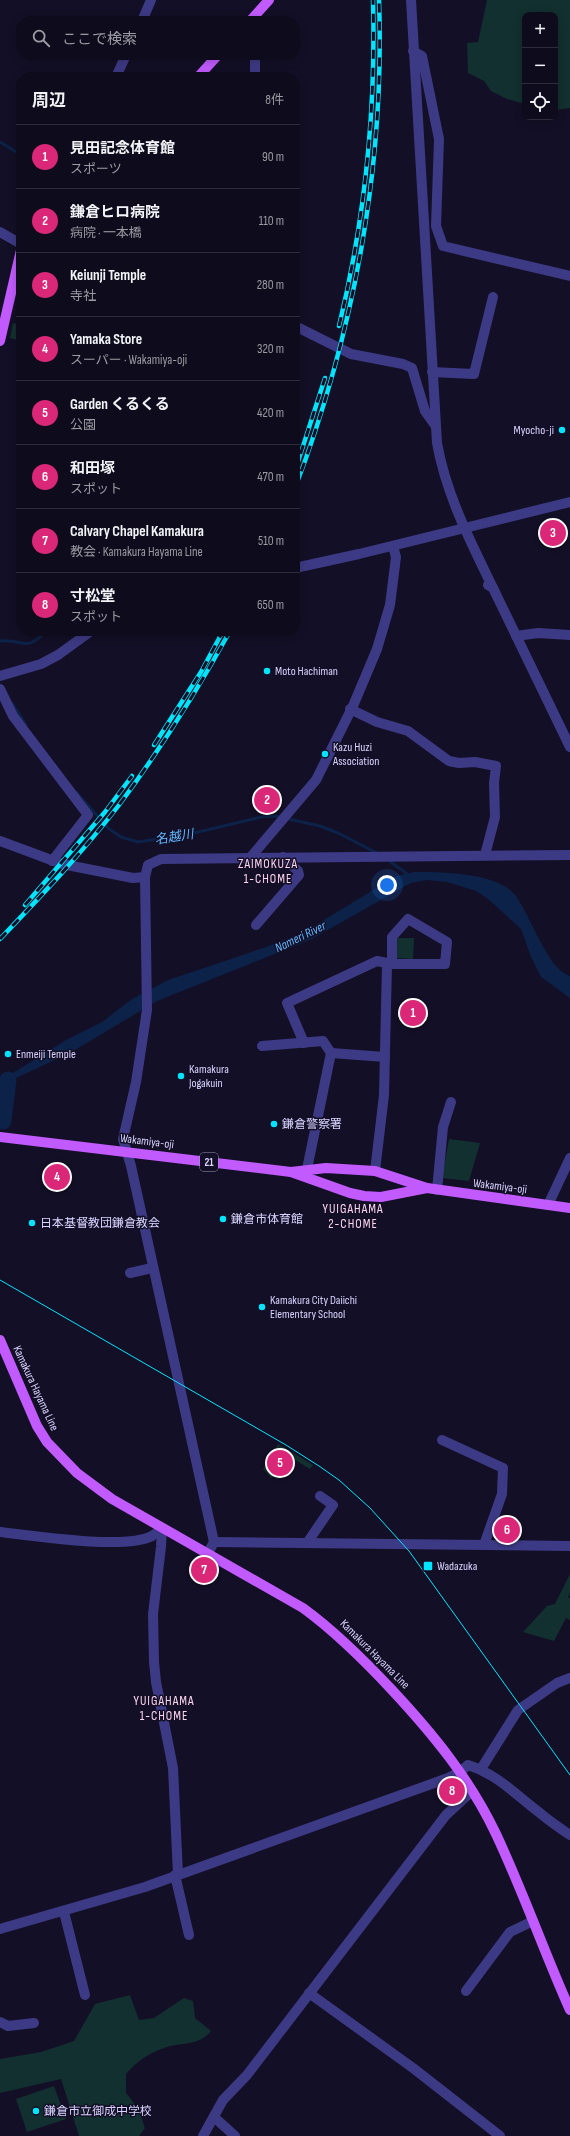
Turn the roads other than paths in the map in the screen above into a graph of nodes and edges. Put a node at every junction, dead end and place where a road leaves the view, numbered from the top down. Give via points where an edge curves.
1 (152, 0) edge
2 (269, 0) edge
3 (411, 0) edge
4 (144, 16) edge
5 (255, 16) edge
6 (413, 51) junction
7 (124, 60) edge
8 (213, 60) edge
9 (255, 60) edge
10 (118, 72) edge
11 (203, 72) edge
12 (255, 72) edge
13 (0, 232) edge
14 (16, 241) edge
15 (16, 272) edge
16 (570, 276) edge
17 (493, 297) dead end
18 (300, 328) edge
19 (0, 341) edge
20 (432, 372) junction
21 (435, 425) junction
22 (570, 502) edge
23 (464, 528) junction
24 (393, 546) junction
25 (300, 567) edge
26 (570, 635) edge
27 (84, 636) edge
28 (516, 636) junction
29 (3, 675) edge
30 (0, 689) edge
31 (350, 709) junction
32 (570, 747) edge
33 (0, 841) edge
34 (484, 855) junction
35 (570, 855) edge
36 (283, 857) junction
37 (250, 858) junction
38 (52, 861) junction
39 (145, 877) junction
40 (256, 925) dead end
41 (390, 964) junction
42 (304, 1043) junction
43 (262, 1046) dead end
44 (331, 1054) junction
45 (385, 1057) junction
46 (451, 1102) dead end
47 (0, 1137) edge
48 (127, 1151) junction
49 (570, 1158) edge
50 (307, 1169) junction
51 (375, 1171) junction
52 (291, 1172) junction
53 (432, 1189) junction
54 (548, 1205) junction
55 (570, 1208) edge
56 (152, 1268) junction
57 (130, 1273) dead end
58 (0, 1340) edge
59 (442, 1440) dead end
60 (320, 1496) dead end
61 (162, 1528) junction
62 (0, 1532) edge
63 (214, 1542) junction
64 (307, 1543) junction
65 (484, 1545) junction
66 (570, 1546) edge
67 (208, 1553) junction
68 (570, 1678) edge
69 (481, 1770) junction
70 (460, 1772) junction
71 (472, 1791) junction
72 (570, 1835) edge
73 (177, 1875) junction
74 (64, 1912) junction
75 (533, 1921) junction
76 (0, 1928) edge
77 (189, 1935) dead end
78 (466, 1991) dead end
79 (309, 1993) junction
80 (85, 1995) dead end
81 (570, 2010) edge
82 (0, 2022) edge
83 (34, 2023) dead end
84 (214, 2117) junction
85 (203, 2136) edge
86 (235, 2136) edge
87 (500, 2136) edge

1 - 4 street
2 - 5 main road
3 - 6 street
6 - 16 street via 422,56 439,139 436,226 442,246
6 - 20 street
7 - 10 street
8 - 11 main road
9 - 12 street
13 - 14 street
15 - 19 main road
17 - 20 street via 474,374
18 - 21 street via 351,354 412,368 425,411
20 - 21 street
21 - 23 street via 442,472
22 - 23 street
23 - 24 street
23 - 28 street
24 - 25 street
24 - 31 street via 396,558 390,605 377,649
26 - 28 street via 538,633
27 - 29 street via 41,664
28 - 32 street
30 - 38 street via 13,716 88,815
31 - 34 street via 377,722 408,731 449,761 496,766 495,817
31 - 37 street via 316,780
33 - 38 street
34 - 35 street
34 - 36 street
36 - 37 street
36 - 40 street via 299,874
37 - 39 street via 160,860 148,865
38 - 39 street via 133,878
39 - 48 street via 147,1010 136,1082 123,1139
41 - 41 street via 446,964 447,942 408,919 392,937
41 - 42 street via 377,961 287,1003
41 - 45 street
42 - 43 street
42 - 44 street via 323,1041
44 - 45 street
44 - 50 street
45 - 51 street via 384,1095
46 - 53 street via 443,1128
47 - 48 main road, Wakamiya-oji / 21
48 - 52 main road, Wakamiya-oji / 21
48 - 56 street
49 - 54 street
50 - 51 main road, Wakamiya-oji / 21 via 344,1168
50 - 52 main road, Wakamiya-oji / 21
51 - 53 main road, Wakamiya-oji / 21
52 - 53 main road, Wakamiya-oji / 21 via 364,1196 381,1197
53 - 54 main road, Wakamiya-oji / 21
54 - 55 main road, Wakamiya-oji / 21
56 - 57 street
56 - 63 street
58 - 61 main road, Kamakura Hayama Line via 37,1426 64,1462 112,1499
59 - 65 street via 503,1468 502,1494
60 - 64 street via 333,1505
61 - 62 street via 153,1536 118,1542
61 - 67 main road, Kamakura Hayama Line
61 - 73 street via 153,1614 154,1662 173,1768
63 - 64 street
63 - 67 street
64 - 65 street
65 - 66 street
67 - 70 main road, Kamakura Hayama Line via 303,1608 329,1627 359,1654 420,1720
68 - 69 street via 557,1683 518,1710
69 - 70 street via 468,1765
69 - 72 street via 503,1782 540,1814
70 - 71 main road, Kamakura Hayama Line
70 - 73 street
71 - 75 main road, Kamakura Hayama Line via 496,1834
71 - 79 street via 446,1815
73 - 74 street
73 - 77 street
74 - 76 street
74 - 80 street
75 - 78 street via 510,1932
75 - 81 main road, Kamakura Hayama Line
79 - 84 street via 247,2075 223,2100
79 - 87 street via 413,2068
82 - 83 street via 8,2026
84 - 85 street
84 - 86 street

